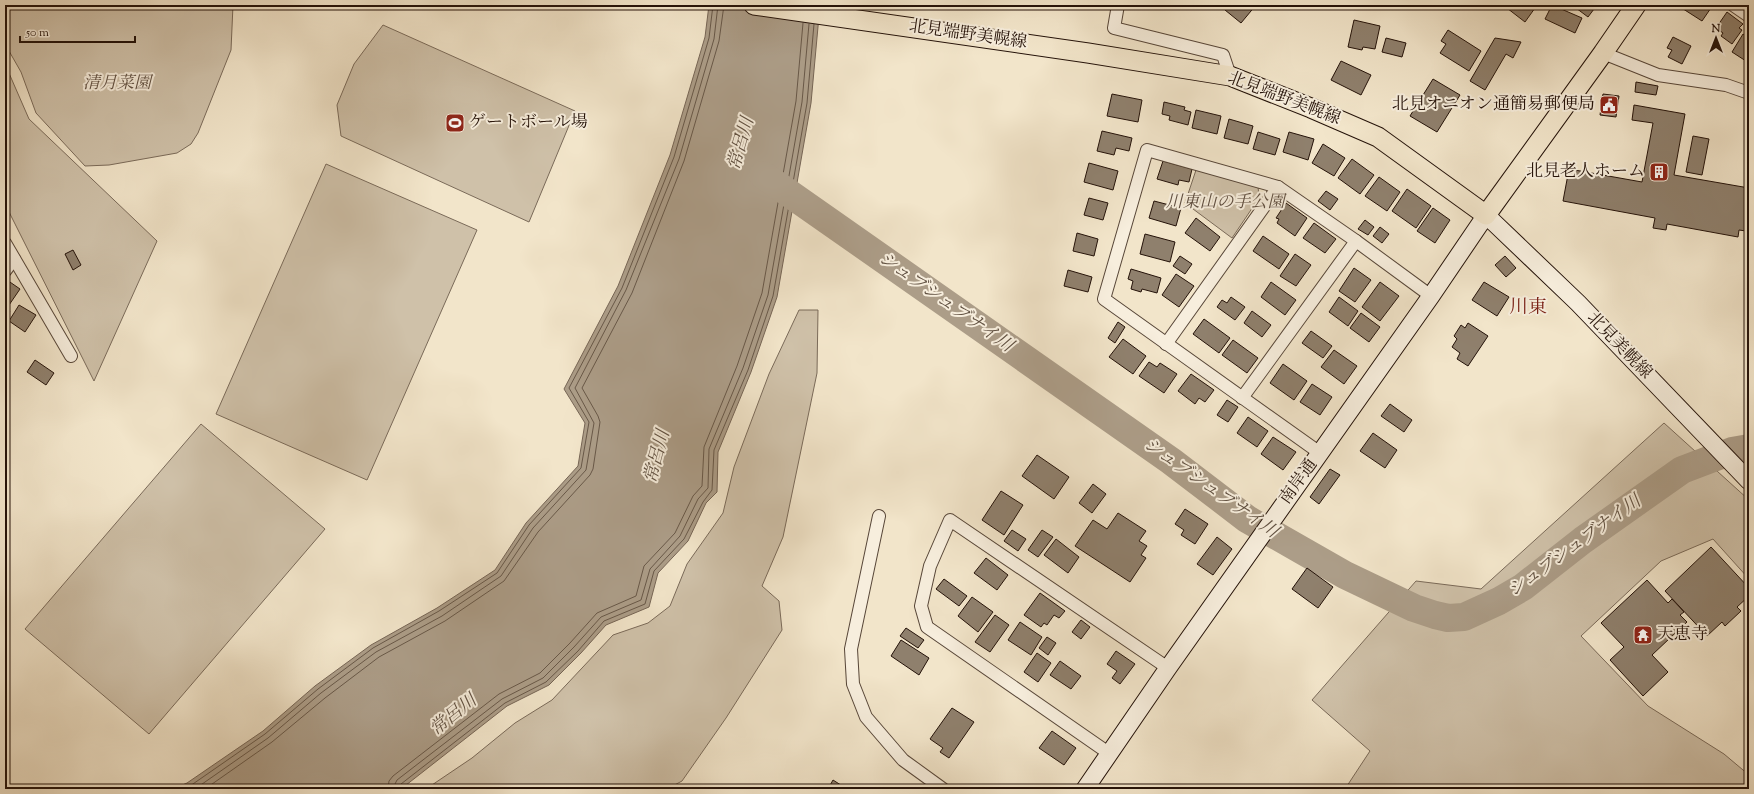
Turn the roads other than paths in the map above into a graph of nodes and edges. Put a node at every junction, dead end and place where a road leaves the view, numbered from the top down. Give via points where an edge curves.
1 (754, 5) edge
2 (1118, 5) edge
3 (1733, 5) edge
4 (1634, 6) edge
5 (1749, 16) edge
6 (1603, 53) junction
7 (1230, 76) junction
8 (1749, 93) edge
9 (1278, 187) junction
10 (1486, 214) junction
11 (1356, 241) junction
12 (5, 243) edge
13 (14, 259) junction
14 (5, 271) edge
15 (1431, 296) junction
16 (1166, 344) junction
17 (71, 356) dead end
18 (1242, 398) junction
19 (1320, 453) junction
20 (1749, 481) edge
21 (879, 516) dead end
22 (1168, 668) junction
23 (1110, 754) junction
24 (938, 788) edge
25 (1086, 789) edge

1 - 7 main road, 北見端野美幌線 via 1065,49
2 - 7 street via 1114,28 1223,55
3 - 5 street
4 - 6 main road
6 - 8 street via 1658,75 1726,85
6 - 10 main road
7 - 10 main road, 北見端野美幌線 via 1378,137
9 - 11 street
9 - 16 street
9 - 16 street via 1147,150 1104,299
10 - 15 main road, 南岸通
10 - 20 main road, 北見美幌線 via 1578,303
11 - 15 street
11 - 18 street
12 - 13 street
13 - 14 street
13 - 17 street
15 - 19 main road, 南岸通
16 - 18 street
18 - 19 street
19 - 22 main road, 南岸通
21 - 24 street via 852,649 853,684 866,717 903,760
22 - 23 main road, 南岸通
22 - 23 street via 950,520 930,566 921,606 927,627
23 - 25 main road, 南岸通

